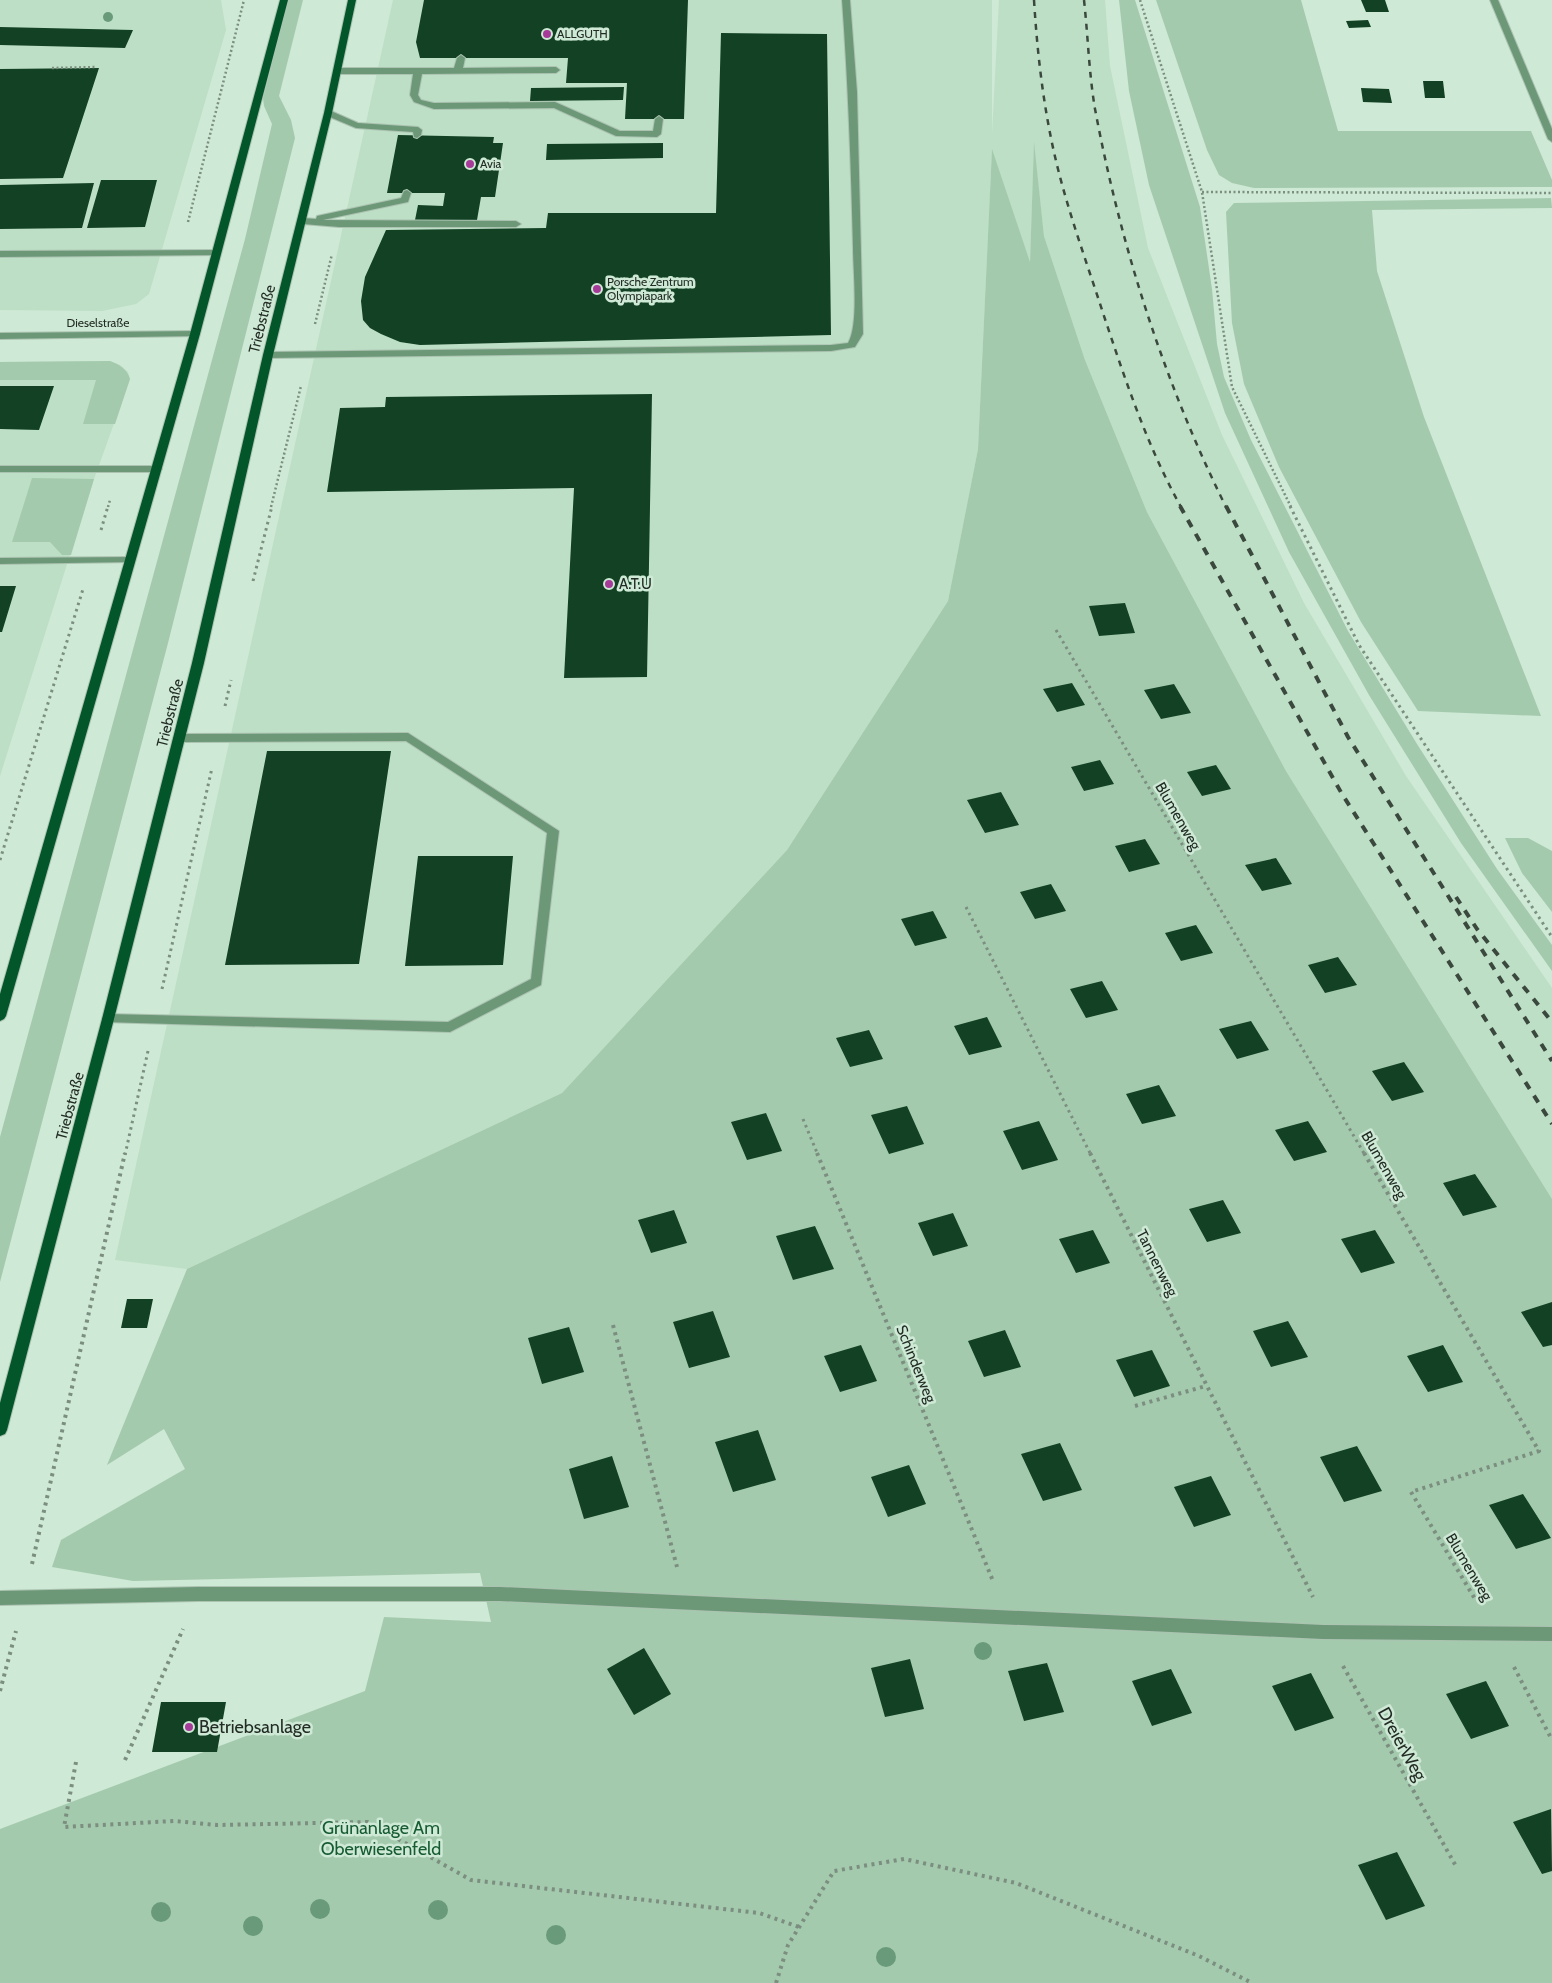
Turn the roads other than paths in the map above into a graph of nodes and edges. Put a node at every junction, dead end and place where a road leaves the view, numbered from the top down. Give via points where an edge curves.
1 (284, 0) edge
2 (352, 0) edge
3 (846, 0) edge
4 (1494, 0) edge
5 (460, 58) dead end
6 (556, 70) dead end
7 (337, 71) junction
8 (418, 71) junction
9 (458, 71) junction
10 (328, 113) junction
11 (659, 119) dead end
12 (416, 135) dead end
13 (1552, 139) edge
14 (407, 193) dead end
15 (302, 221) junction
16 (516, 224) dead end
17 (217, 253) junction
18 (0, 254) edge
19 (196, 334) junction
20 (0, 336) edge
21 (268, 355) junction
22 (0, 469) edge
23 (157, 469) junction
24 (130, 560) junction
25 (0, 561) edge
26 (179, 738) junction
27 (0, 1016) edge
28 (108, 1019) junction
29 (0, 1430) edge
30 (0, 1598) edge
31 (1552, 1634) edge

1 - 17 main road
2 - 7 main road, Triebstraße
3 - 21 street via 853,92 858,280 858,334 852,345 832,348
4 - 13 street
5 - 9 street
6 - 9 street
7 - 8 street
7 - 10 main road, Triebstraße
8 - 9 street
8 - 11 street via 414,95 418,102 434,106 555,104 619,134 657,134
10 - 12 street via 356,126 418,130
10 - 15 main road, Triebstraße
14 - 15 street via 405,200
15 - 16 street
15 - 21 main road, Triebstraße
17 - 18 street
17 - 19 main road
19 - 20 street, Dieselstraße
19 - 23 main road
21 - 26 main road, Triebstraße
22 - 23 street
23 - 24 main road
24 - 25 street
24 - 27 main road
26 - 28 main road, Triebstraße
26 - 28 street via 408,737 553,830 537,982 450,1027
28 - 29 main road, Triebstraße
30 - 31 street via 500,1594 1323,1632

